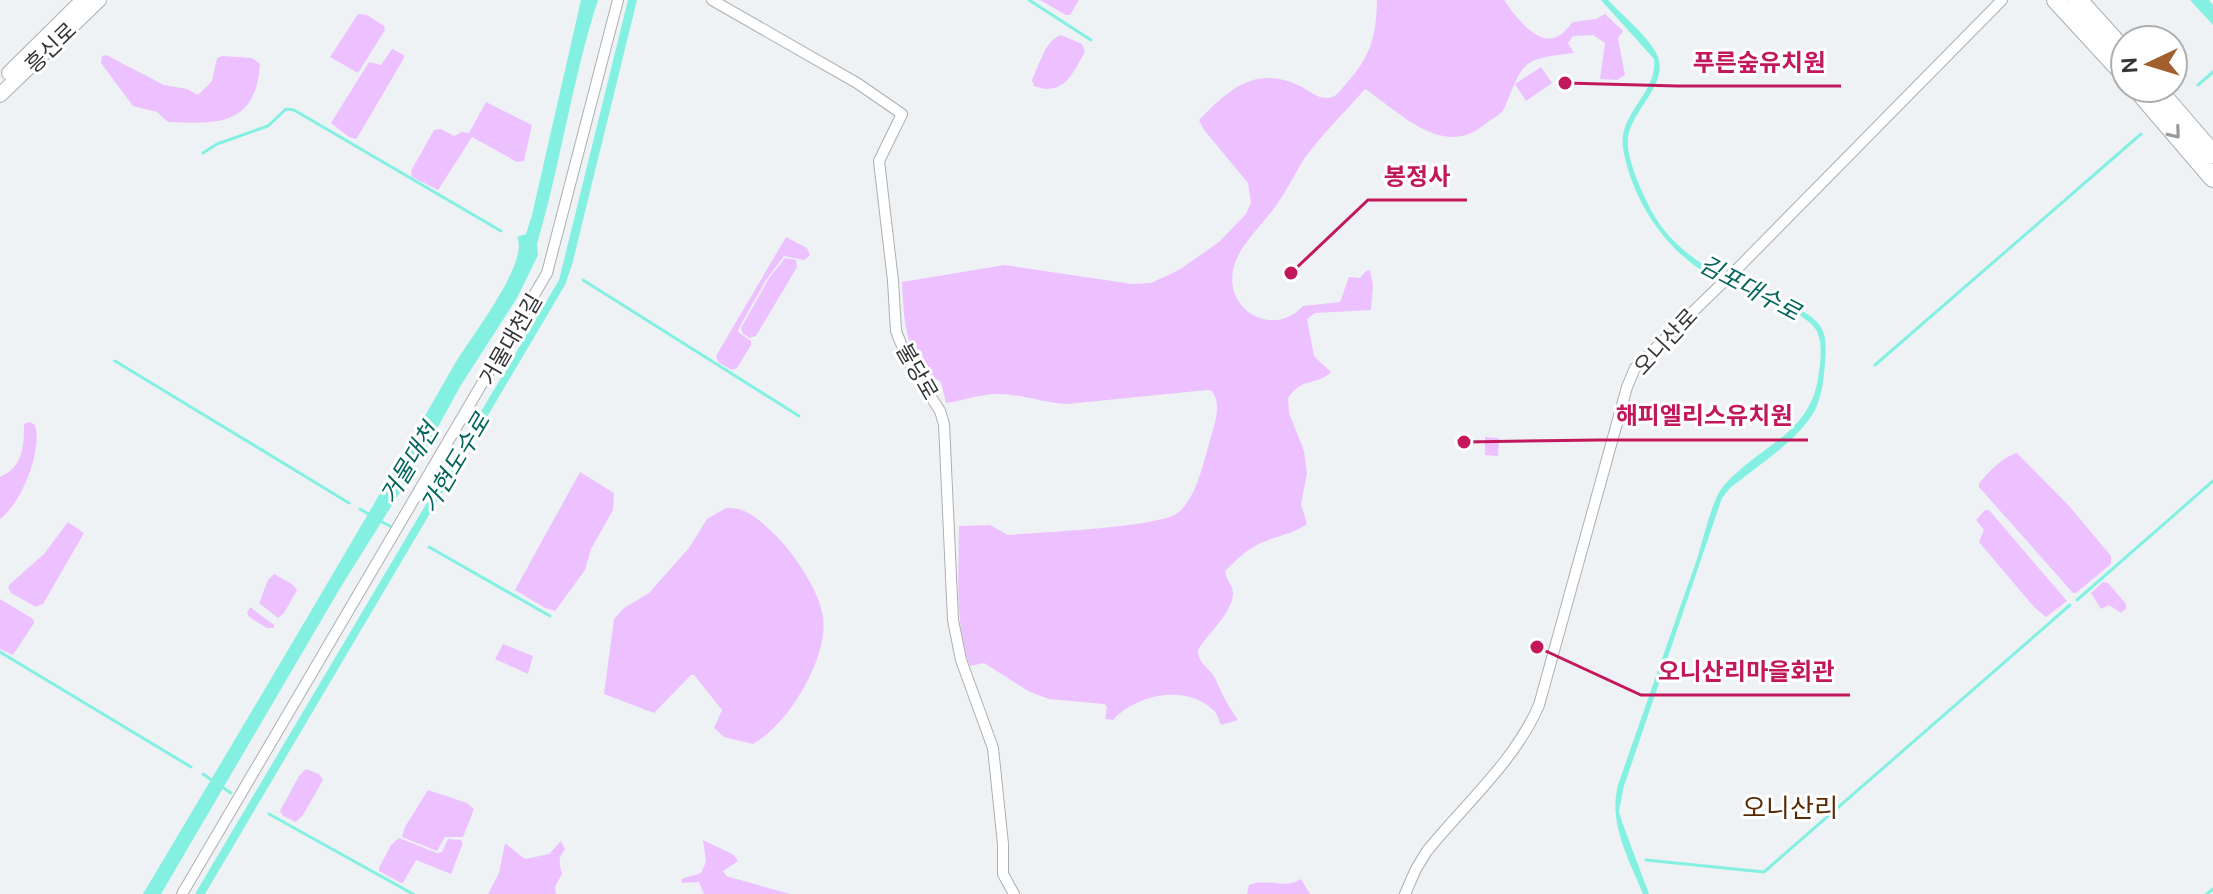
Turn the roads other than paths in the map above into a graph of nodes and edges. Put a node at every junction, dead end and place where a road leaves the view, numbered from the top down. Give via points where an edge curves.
1 (99, 0) edge
2 (618, 0) edge
3 (712, 0) edge
4 (2002, 0) edge
5 (2056, 0) edge
6 (2078, 0) edge
7 (75, 3) edge
8 (2109, 34) edge
9 (2109, 58) edge
10 (0, 82) edge
11 (0, 95) edge
12 (2150, 104) edge
13 (2170, 104) edge
14 (2213, 154) edge
15 (2213, 178) edge
16 (182, 894) edge
17 (1014, 894) edge
18 (1405, 894) edge

1 - 11 main road, 흥신로
2 - 16 street, 거물대천길 via 547,273
3 - 17 street, 불당로 via 902,114 879,161 896,331 944,424 956,646 993,748 1003,874
4 - 18 street, 오니산로 via 1635,368 1529,728 1427,851
5 - 9 highway
6 - 8 highway
7 - 10 main road, 흥신로
12 -> 15 highway
13 - 14 highway

